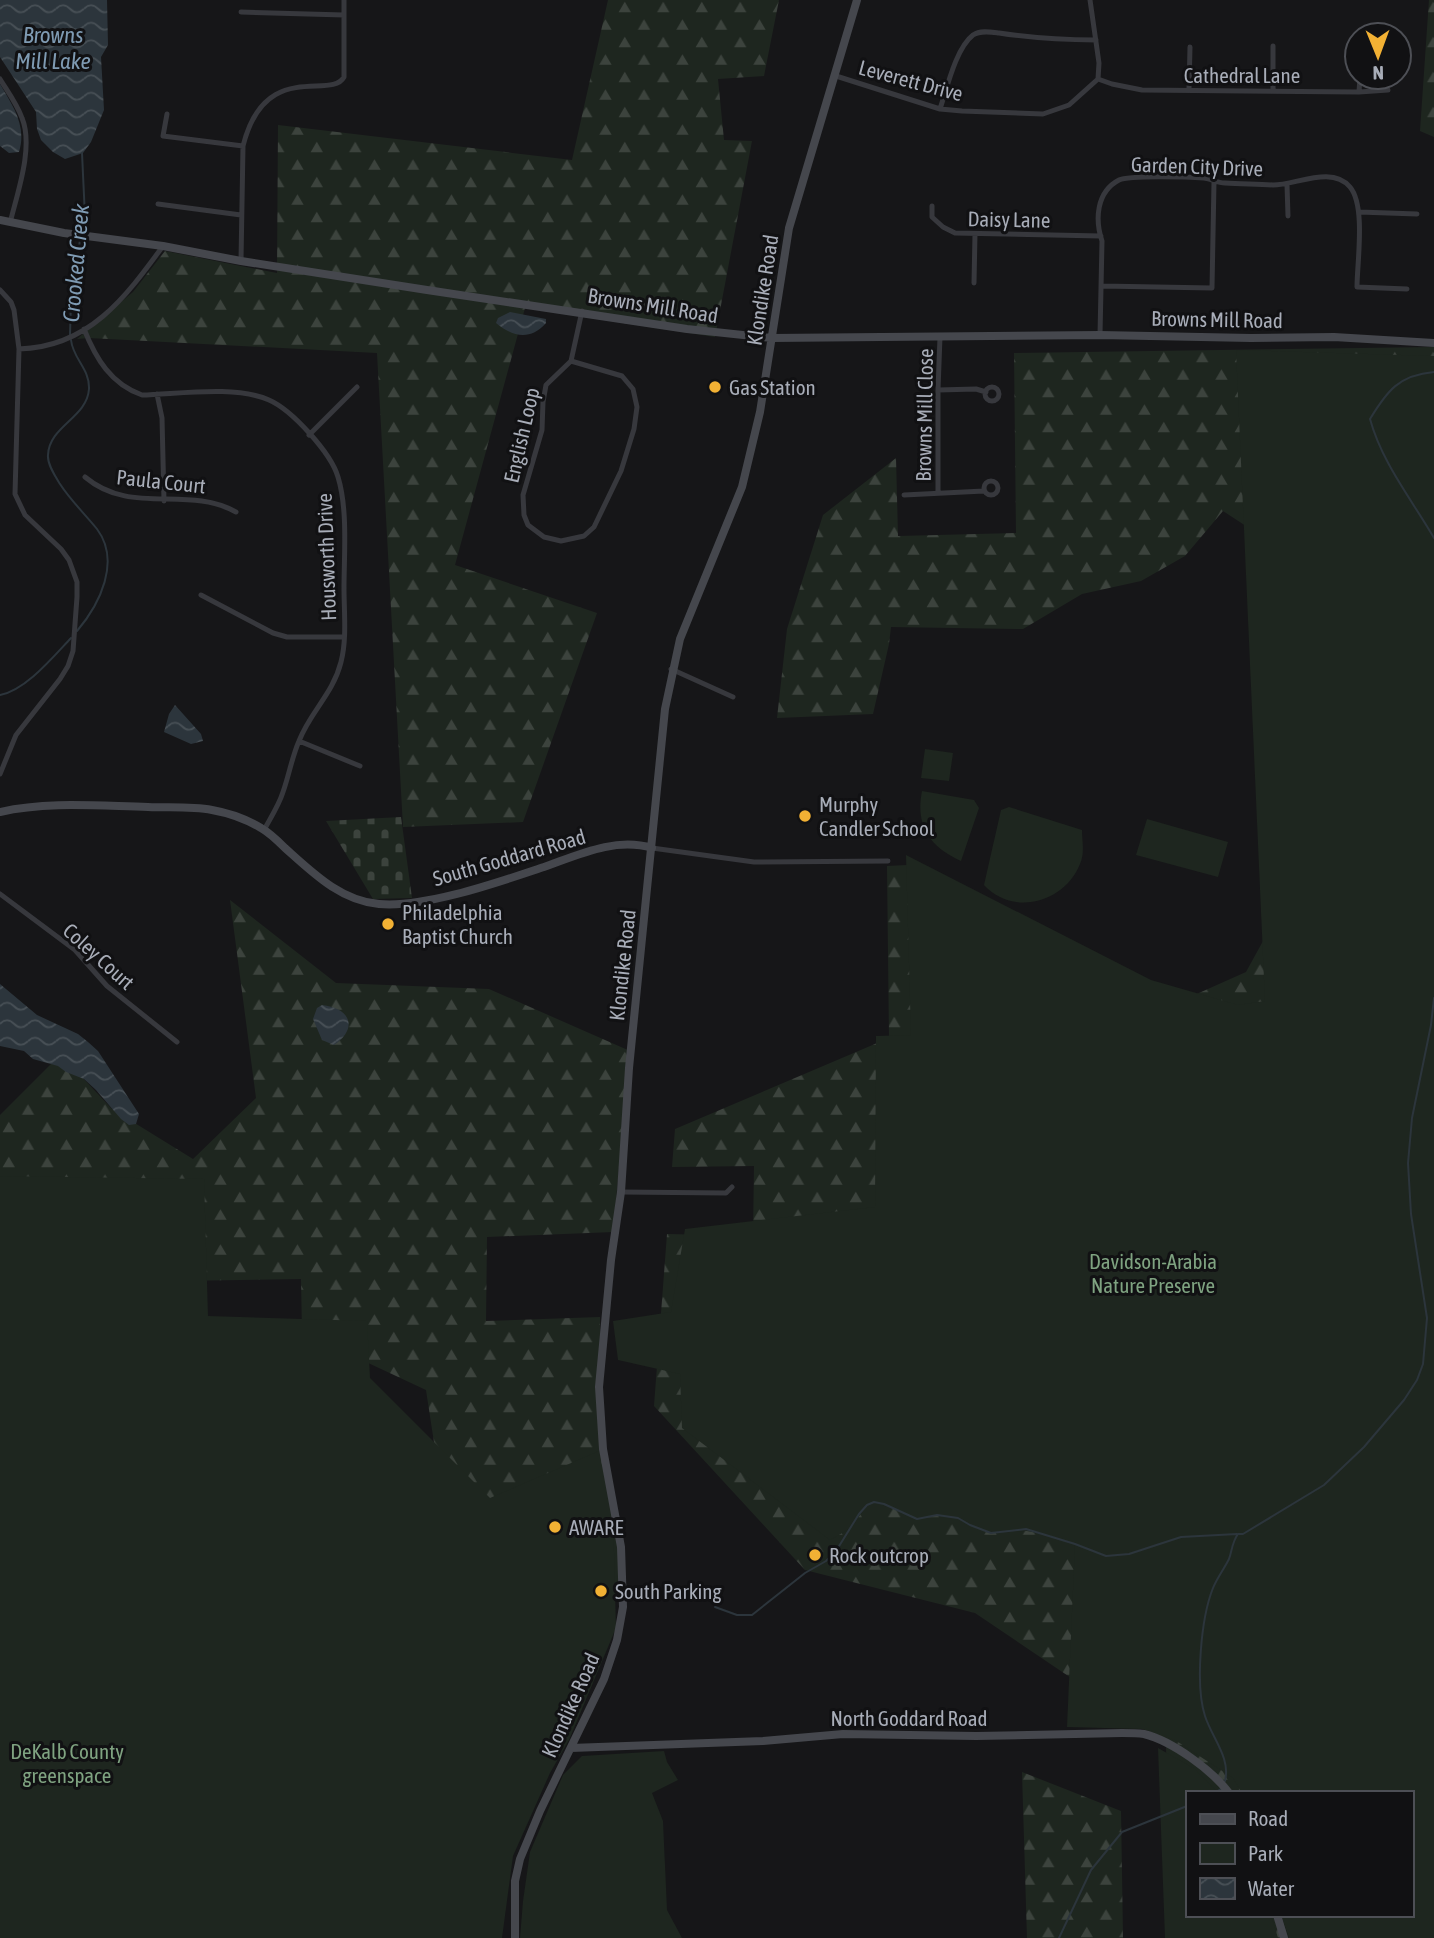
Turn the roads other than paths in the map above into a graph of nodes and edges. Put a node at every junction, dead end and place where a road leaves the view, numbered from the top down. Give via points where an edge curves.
1 (344, 0) edge
2 (857, 0) edge
3 (1090, 0) edge
4 (241, 12) dead end
5 (344, 15) junction
6 (1096, 40) junction
7 (1273, 46) dead end
8 (1190, 47) dead end
9 (836, 76) junction
10 (0, 79) edge
11 (1098, 79) junction
12 (1189, 89) junction
13 (1273, 90) junction
14 (1374, 91) edge
15 (1359, 92) joint
16 (940, 108) junction
17 (167, 114) dead end
18 (243, 146) junction
19 (1357, 181) dead end
20 (1214, 182) junction
21 (1287, 185) junction
22 (1350, 187) junction
23 (158, 204) dead end
24 (932, 206) dead end
25 (1359, 212) junction
26 (1417, 214) dead end
27 (241, 215) junction
28 (1287, 216) dead end
29 (0, 220) edge
30 (9, 223) junction
31 (975, 234) junction
32 (1101, 236) junction
33 (163, 246) junction
34 (241, 261) junction
35 (974, 283) dead end
36 (1102, 286) junction
37 (1407, 289) dead end
38 (0, 290) edge
39 (582, 312) junction
40 (84, 330) junction
41 (1100, 335) junction
42 (940, 337) junction
43 (772, 338) junction
44 (1434, 343) edge
45 (19, 349) junction
46 (571, 361) junction
47 (357, 387) dead end
48 (937, 390) junction
49 (986, 392) dead end
50 (156, 394) junction
51 (310, 435) junction
52 (85, 477) dead end
53 (984, 491) dead end
54 (938, 493) junction
55 (904, 495) dead end
56 (164, 501) junction
57 (236, 512) dead end
58 (201, 595) dead end
59 (344, 637) junction
60 (671, 670) junction
61 (733, 697) dead end
62 (299, 741) junction
63 (360, 766) dead end
64 (0, 774) edge
65 (0, 813) edge
66 (264, 830) junction
67 (652, 848) junction
68 (888, 861) dead end
69 (0, 894) edge
70 (177, 1042) dead end
71 (732, 1187) dead end
72 (621, 1192) junction
73 (570, 1748) junction
74 (1227, 1791) edge
75 (1278, 1917) edge
76 (515, 1938) edge
77 (1284, 1938) edge

1 - 5 street
2 - 9 main road, Klondike Road
3 - 6 street
4 - 5 street
5 - 18 street via 342,82 299,85 277,93 253,117
6 - 11 street
6 - 16 street via 1051,40 987,31 974,34 964,45
7 - 13 street
8 - 12 street
9 - 16 street, Leverett Drive
9 - 43 main road, Klondike Road via 789,228
10 - 30 street via 23,120 26,140
11 - 12 street, Cathedral Lane via 1135,89
11 - 16 street, Leverett Drive via 1069,105 1042,114
12 - 13 street, Cathedral Lane
13 - 15 street, Cathedral Lane
14 - 15 street, Cathedral Lane
17 - 18 street via 163,136
18 - 27 street
19 - 22 street
20 - 21 street, Garden City Drive
20 - 32 street, Garden City Drive via 1204,178 1119,180 1100,201
20 - 36 street via 1212,288
21 - 22 street, Garden City Drive via 1322,176
21 - 28 street
22 - 25 street
23 - 27 street
24 - 31 street, Daisy Lane via 932,217 943,227
25 - 26 street
25 - 37 street via 1357,287
27 - 34 street
29 - 30 main road, Browns Mill Road
30 - 33 main road, Browns Mill Road
31 - 32 street, Daisy Lane
31 - 35 street
32 - 36 street, Garden City Drive
33 - 34 main road, Browns Mill Road
33 - 40 street via 111,312
34 - 39 main road, Browns Mill Road
36 - 41 street, Garden City Drive
38 - 45 street via 14,310
39 - 43 main road, Browns Mill Road
39 - 46 street
40 - 45 street via 54,345
40 - 50 street, Housworth Drive via 119,385 142,395
41 - 42 main road, Browns Mill Road
41 - 44 main road, Browns Mill Road via 1334,337
42 - 43 main road, Browns Mill Road
42 - 48 street, Browns Mill Close
43 - 60 main road, Klondike Road via 742,487
45 - 64 street via 15,495 24,515 69,560 77,597 71,658 16,735
46 - 46 street, English Loop via 546,385 542,430 523,495 528,525 544,537 561,541 578,539 594,527 621,471 637,407 636,388 629,382 614,372
47 - 51 street
48 - 49 street
48 - 54 street, Browns Mill Close
50 - 51 street, Housworth Drive via 257,396 282,408
50 - 56 street via 162,418
51 - 59 street, Housworth Drive via 330,460 342,492
52 - 56 street, Paula Court via 114,495
53 - 54 street
54 - 55 street
56 - 57 street, Paula Court via 204,500
58 - 59 street via 280,635
59 - 62 street, Housworth Drive via 335,682
60 - 61 street
60 - 67 main road, Klondike Road
62 - 63 street
62 - 66 street, Housworth Drive via 282,794
65 - 66 main road, South Goddard Road via 43,806 208,809
66 - 67 main road, South Goddard Road via 335,890 377,904 411,902 494,884 590,850 641,844
67 - 68 street, South Goddard Road via 754,862
67 - 72 main road, Klondike Road
69 - 70 street, Coley Court via 75,950 107,985
71 - 72 street via 726,1193
72 - 73 main road, Klondike Road via 599,1387 603,1449 621,1547 623,1607 610,1664
73 - 74 main road, North Goddard Road via 844,1734 1144,1734 1203,1766
73 - 76 main road, Klondike Road via 520,1858 515,1881
75 - 77 main road

